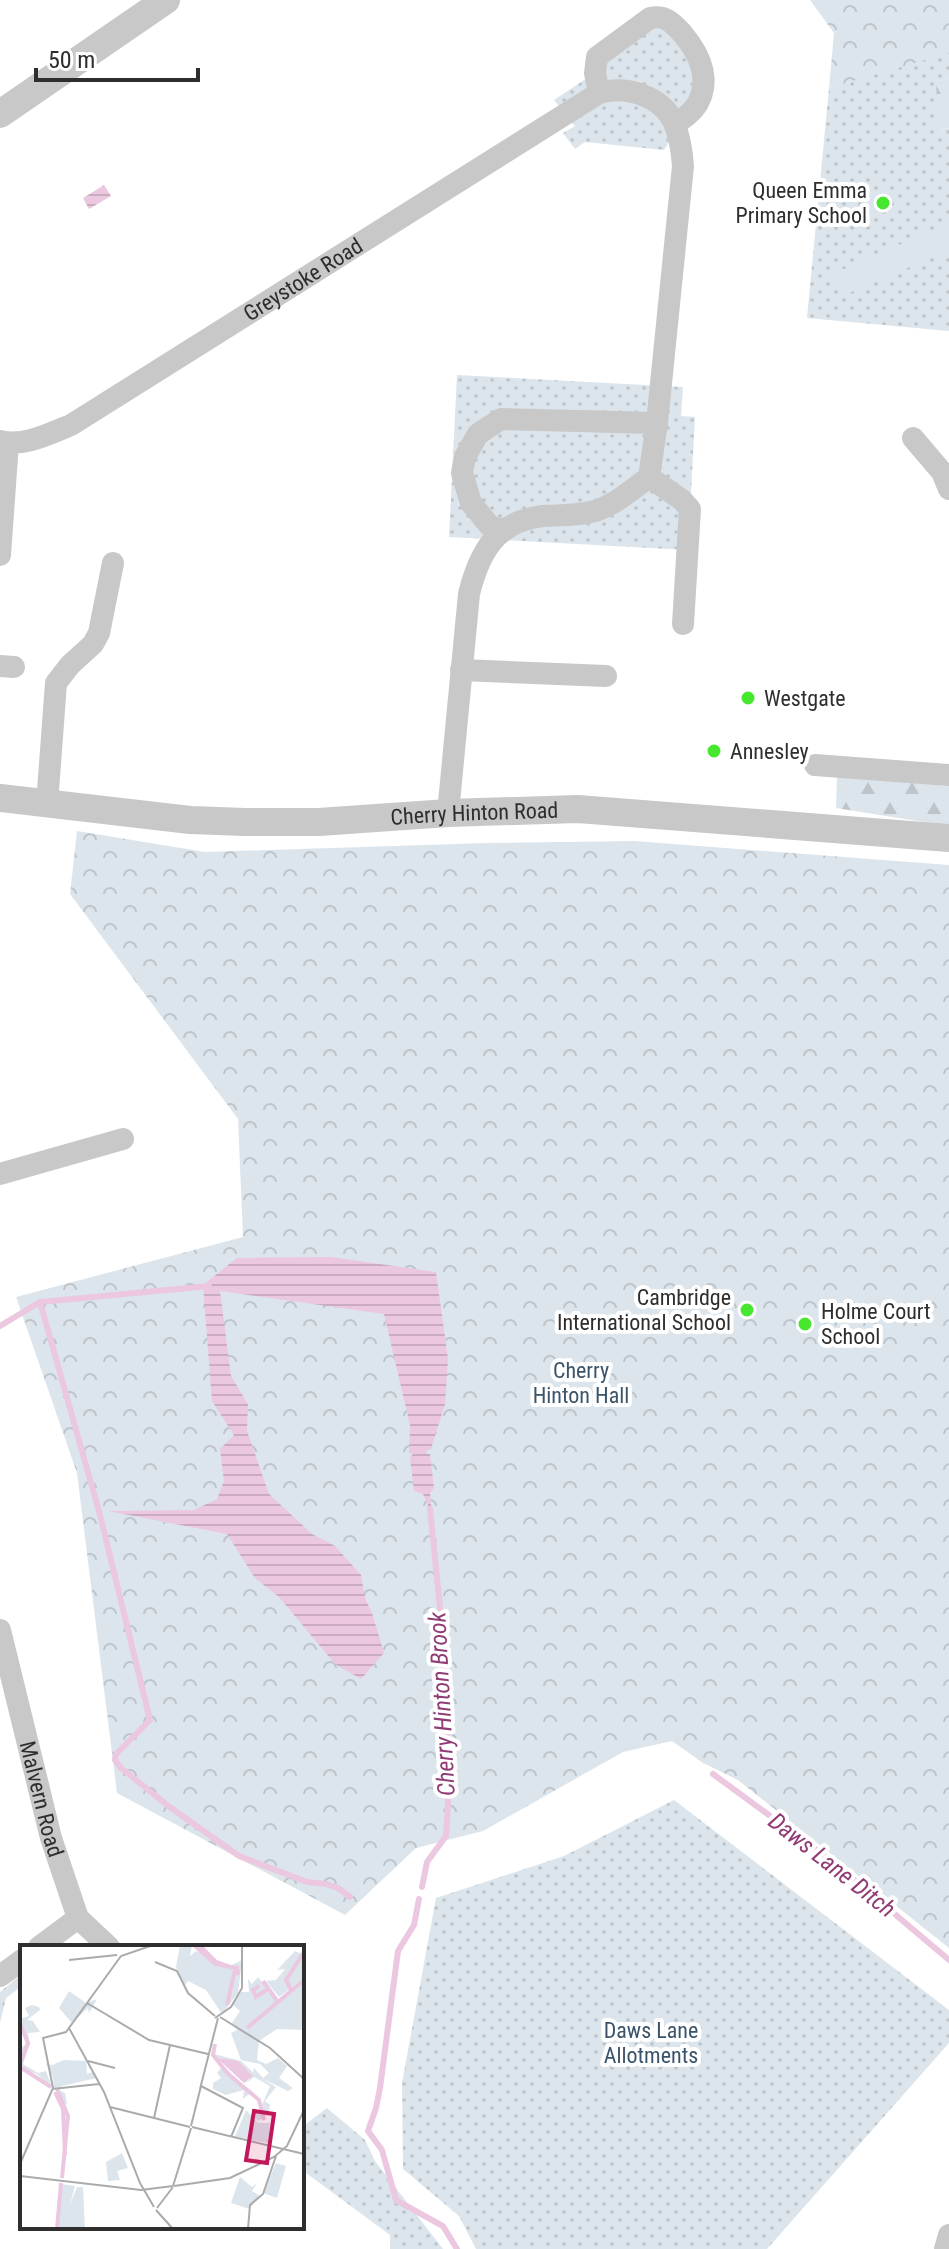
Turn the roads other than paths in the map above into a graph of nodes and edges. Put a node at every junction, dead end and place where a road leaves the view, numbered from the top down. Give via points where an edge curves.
1 (166, 0) edge
2 (599, 93) junction
3 (0, 114) edge
4 (675, 124) junction
5 (657, 423) junction
6 (913, 438) dead end
7 (4, 442) edge
8 (649, 477) junction
9 (949, 489) edge
10 (503, 531) junction
11 (0, 555) edge
12 (116, 575) dead end
13 (683, 624) dead end
14 (461, 670) junction
15 (606, 676) dead end
16 (815, 765) dead end
17 (949, 775) edge
18 (0, 798) edge
19 (47, 804) junction
20 (448, 813) junction
21 (949, 838) edge
22 (123, 1139) dead end
23 (0, 1174) edge
24 (0, 1630) edge
25 (78, 1918) junction
26 (42, 1945) edge
27 (107, 1945) edge
28 (20, 1961) edge
29 (0, 1976) edge
30 (949, 2235) edge
31 (945, 2249) edge

1 - 3 street
2 - 4 street via 628,90 650,98
2 - 4 street via 597,57 650,18 672,21 693,46 704,76 699,101
2 - 7 street, Greystoke Road via 71,425 35,440
4 - 5 street via 683,166
5 - 8 street
5 - 10 street via 501,419 478,434 462,473 471,503 489,525
6 - 9 street via 942,472
7 - 11 street
8 - 10 street via 597,510 539,516
8 - 13 street via 690,509
10 - 14 street via 484,550 473,576
12 - 19 street via 99,633 56,683
14 - 15 street
14 - 20 street
16 - 17 street
18 - 19 street, Cherry Hinton Road
19 - 20 street, Cherry Hinton Road via 245,822
20 - 21 street, Cherry Hinton Road via 578,809
22 - 23 street
24 - 25 street, Malvern Road via 51,1838
25 - 26 street
25 - 27 street, Malvern Road
28 - 29 street
30 - 31 street

